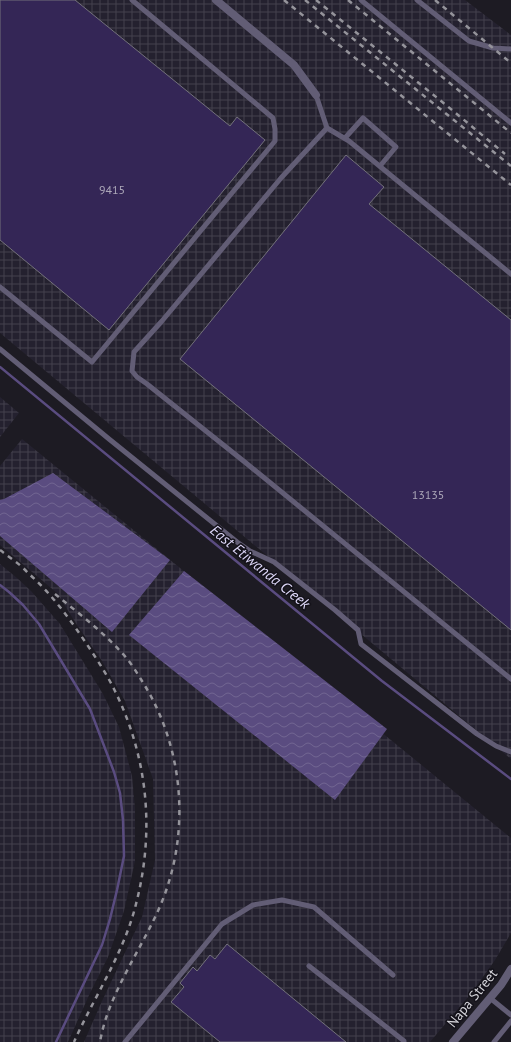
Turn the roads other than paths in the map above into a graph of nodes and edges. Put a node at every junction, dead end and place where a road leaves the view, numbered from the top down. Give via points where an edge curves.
1 (132, 0) edge
2 (216, 0) edge
3 (361, 0) edge
4 (417, 0) edge
5 (511, 48) edge
6 (316, 95) joint
7 (511, 123) edge
8 (327, 128) junction
9 (345, 138) junction
10 (380, 166) junction
11 (511, 274) edge
12 (0, 287) edge
13 (0, 349) edge
14 (511, 679) edge
15 (511, 752) edge
16 (309, 966) dead end
17 (510, 971) edge
18 (393, 975) dead end
19 (490, 998) junction
20 (511, 1014) edge
21 (511, 1021) edge
22 (125, 1042) edge
23 (404, 1042) edge
24 (453, 1042) edge
25 (494, 1042) edge

1 - 12 lane via 273,118 275,141 92,362
2 - 6 street via 294,65
3 - 7 lane
4 - 5 lane via 469,41 493,48
6 - 8 lane
8 - 9 lane
8 - 14 lane via 281,178 134,352 132,371
9 - 10 lane
9 - 10 lane via 363,118 396,147
10 - 11 lane
13 - 15 lane via 238,542 250,551 274,562 335,610 358,630 361,644 476,734
16 - 23 lane
17 - 19 street, Napa Street
18 - 22 lane via 314,907 282,900 252,905 222,924
19 - 20 lane
19 - 24 street, Napa Street
21 - 25 lane

